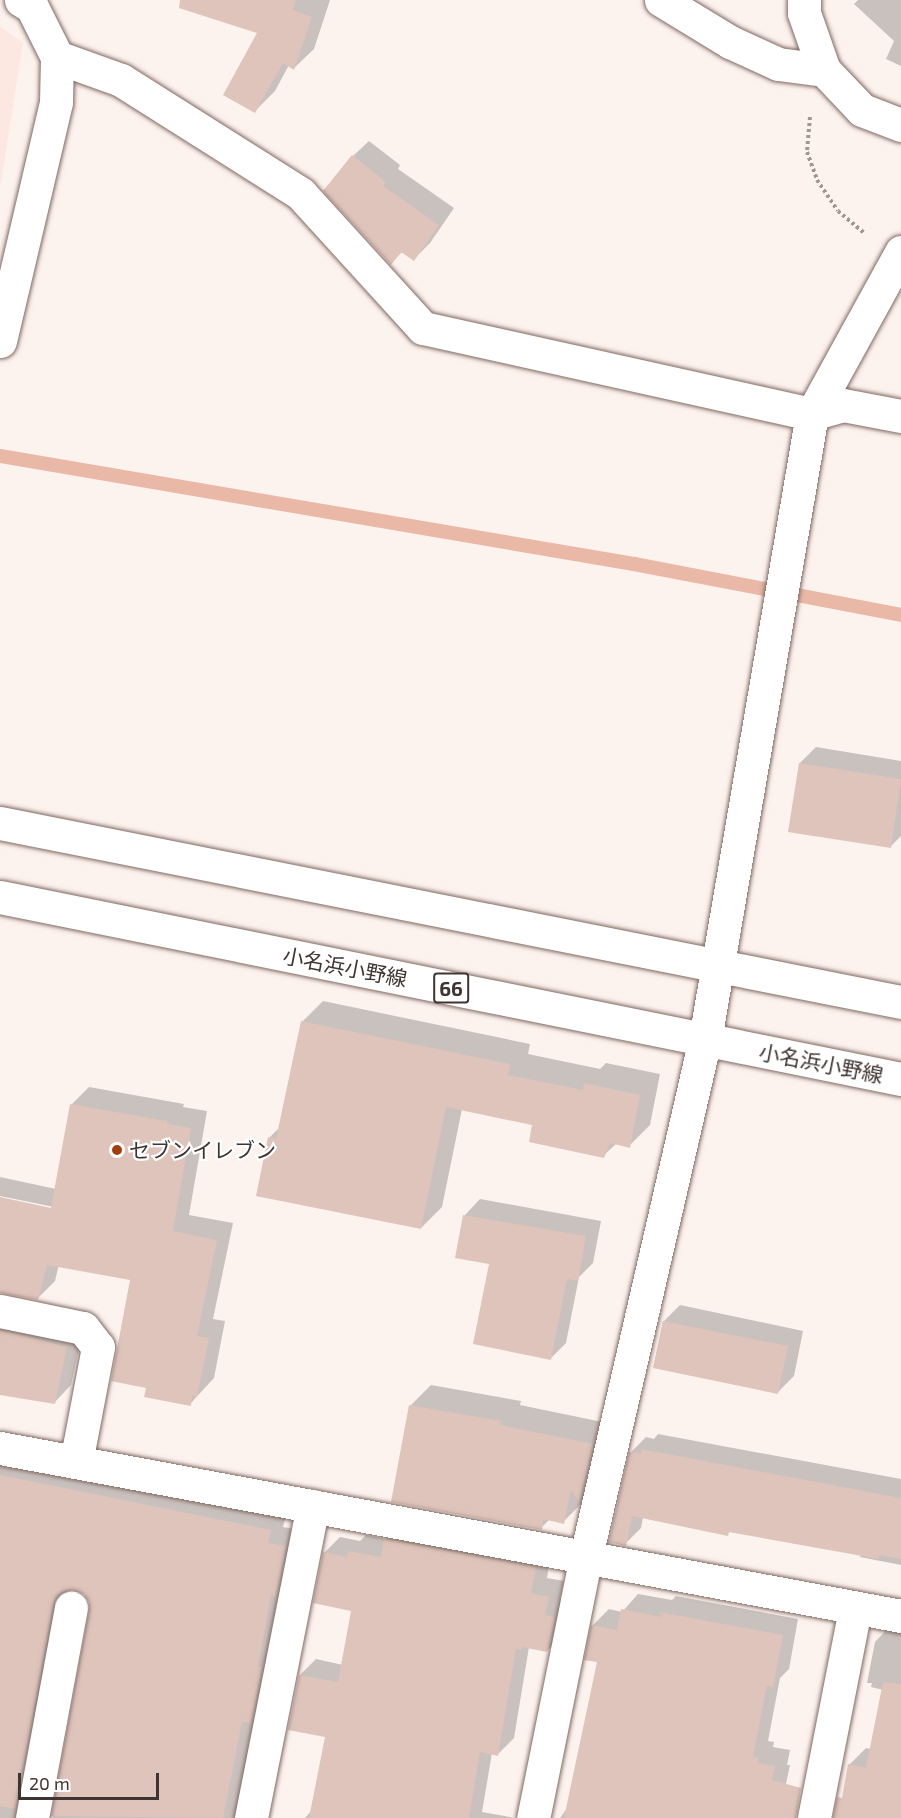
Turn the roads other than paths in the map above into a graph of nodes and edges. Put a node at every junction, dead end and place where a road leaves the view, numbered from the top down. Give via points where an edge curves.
1 (21, 0) edge
2 (661, 0) edge
3 (804, 0) edge
4 (57, 57) junction
5 (827, 73) junction
6 (901, 125) edge
7 (899, 255) edge
8 (0, 341) edge
9 (812, 414) junction
10 (901, 416) edge
11 (0, 822) edge
12 (0, 897) edge
13 (716, 966) junction
14 (901, 1002) edge
15 (705, 1039) junction
16 (901, 1079) edge
17 (0, 1311) edge
18 (0, 1449) edge
19 (76, 1462) junction
20 (313, 1506) junction
21 (586, 1556) junction
22 (71, 1608) dead end
23 (855, 1609) junction
24 (901, 1616) edge
25 (32, 1818) edge
26 (252, 1818) edge
27 (533, 1818) edge
28 (814, 1818) edge

1 - 4 street via 32,7
2 - 5 street via 730,42 778,64
3 - 5 street via 804,13
4 - 8 street via 56,102
4 - 9 street via 121,80 301,194 423,328
5 - 6 street via 862,110
7 - 9 street
9 - 10 street via 843,405
9 - 13 street
11 - 13 street
12 - 15 street, 小名浜小野線 / 66
13 - 14 street
13 - 15 street
15 - 16 street, 小名浜小野線 / 66
15 - 21 street
17 - 19 street via 83,1328 98,1347
18 - 19 street
19 - 20 street
20 - 21 street
20 - 26 street
21 - 23 street
21 - 27 street
22 - 25 street
23 - 24 street
23 - 28 street

